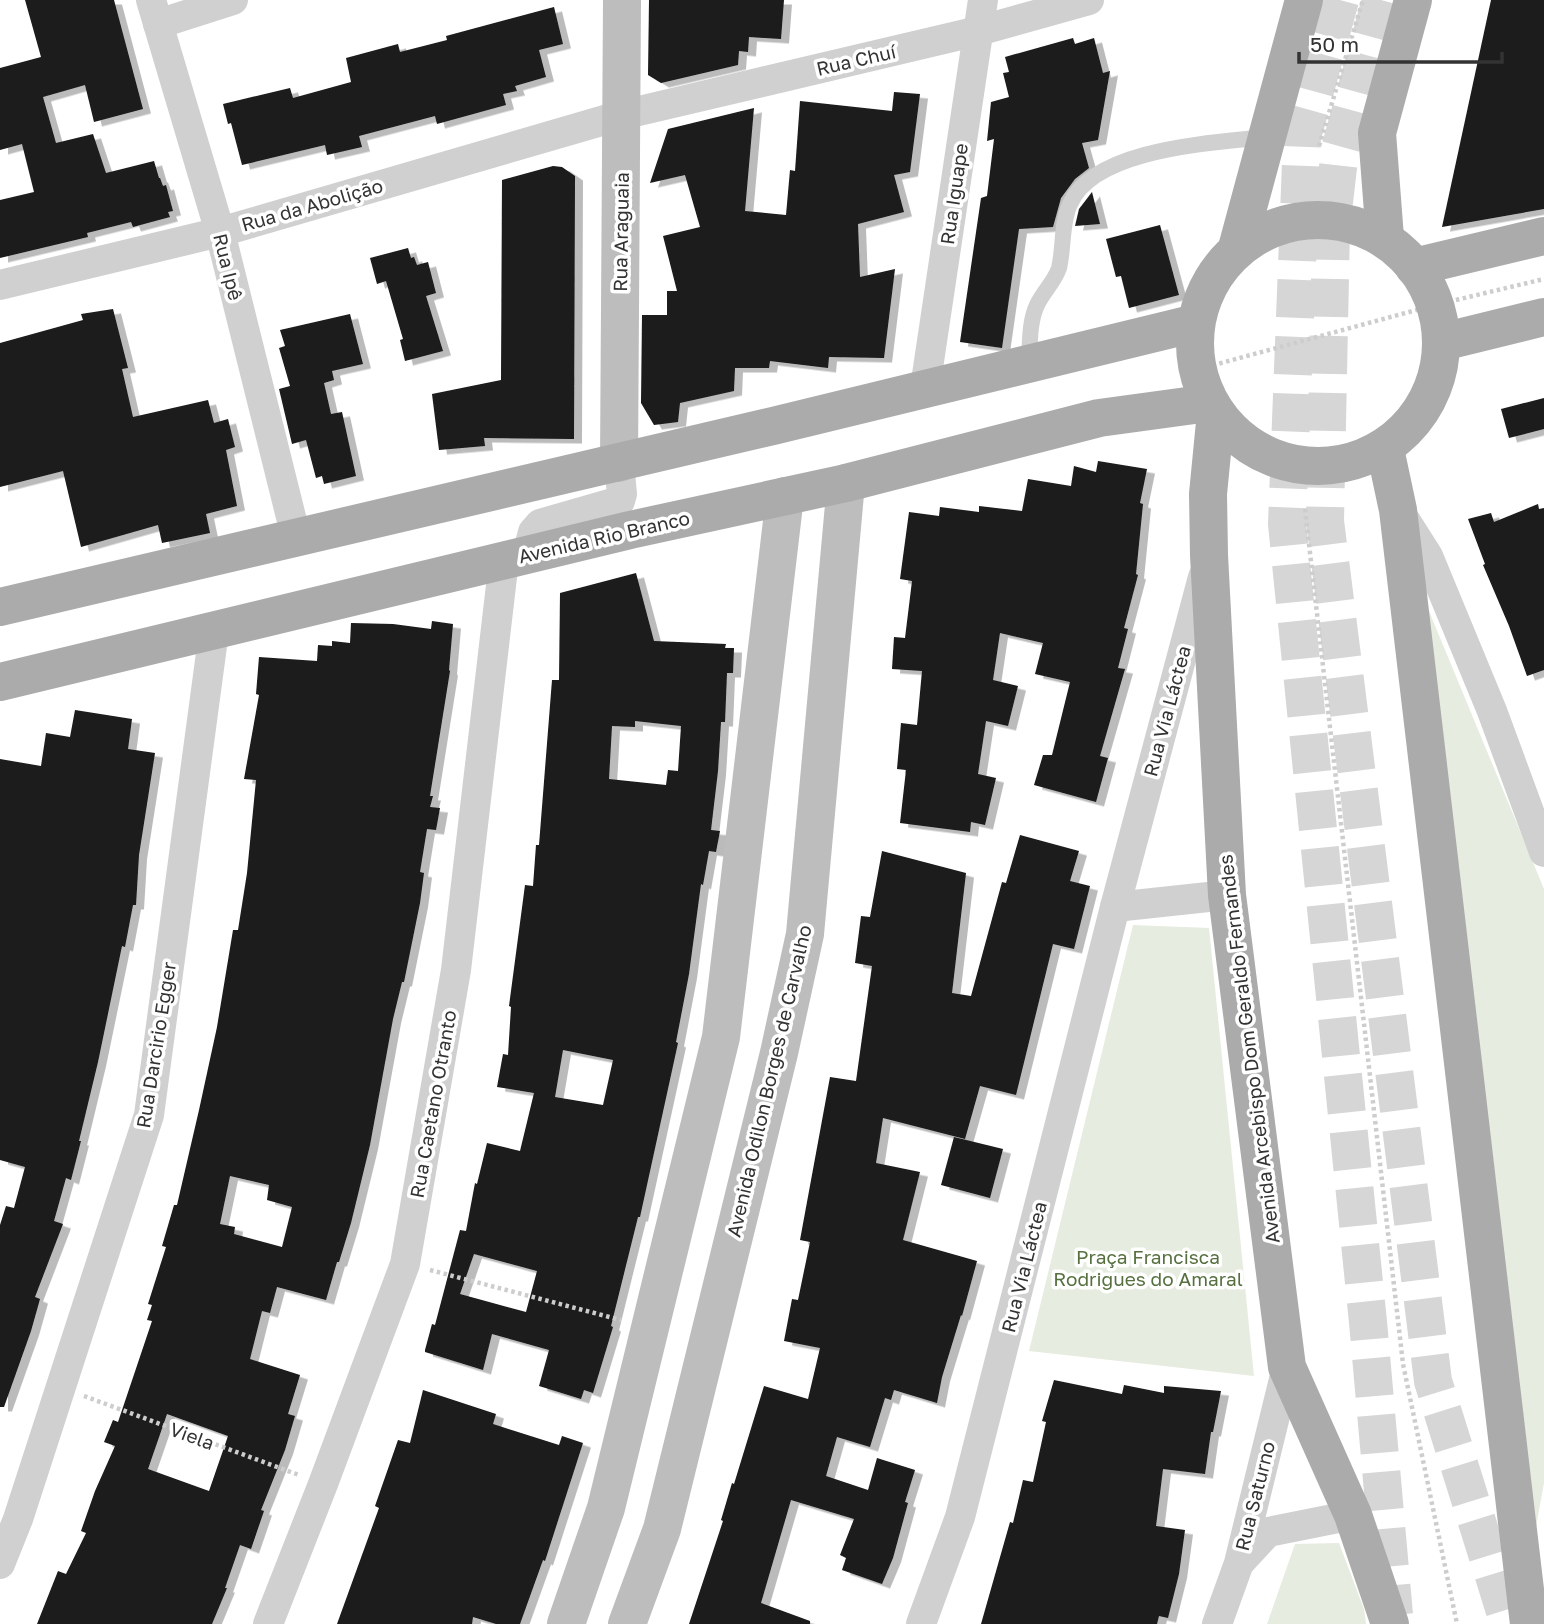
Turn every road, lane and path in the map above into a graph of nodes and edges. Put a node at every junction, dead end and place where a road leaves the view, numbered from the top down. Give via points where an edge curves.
1 (233, 0) edge
2 (622, 0) edge
3 (983, 0) edge
4 (1089, 0) edge
5 (1304, 0) edge
6 (1363, 0) edge
7 (1413, 0) edge
8 (154, 12) edge
9 (978, 31) junction
10 (622, 116) junction
11 (1267, 137) junction
12 (1319, 146) dead end
13 (220, 232) junction
14 (1544, 236) edge
15 (1385, 239) junction
16 (1237, 248) junction
17 (1414, 267) junction
18 (0, 285) edge
19 (1544, 317) edge
20 (1196, 323) junction
21 (1442, 342) junction
22 (1030, 363) junction
23 (925, 388) junction
24 (1212, 407) junction
25 (1385, 449) junction
26 (619, 463) junction
27 (846, 483) junction
28 (785, 496) junction
29 (1306, 509) dead end
30 (1398, 510) junction
31 (296, 537) junction
32 (1209, 555) junction
33 (516, 557) junction
34 (0, 607) edge
35 (215, 632) junction
36 (0, 682) edge
37 (1544, 852) edge
38 (1227, 895) junction
39 (1115, 906) junction
40 (721, 1037) junction
41 (779, 1053) junction
42 (405, 1264) junction
43 (650, 1327) junction
44 (1287, 1367) junction
45 (60, 1388) junction
46 (323, 1484) junction
47 (606, 1508) junction
48 (1353, 1515) junction
49 (662, 1529) junction
50 (1239, 1563) junction
51 (0, 1564) edge
52 (1544, 1583) edge
53 (268, 1624) edge
54 (566, 1624) edge
55 (627, 1624) edge
56 (921, 1624) edge
57 (1217, 1624) edge
58 (1390, 1624) edge
59 (1457, 1624) edge
60 (1529, 1624) edge
61 (1536, 1624) edge

1 - 8 street
2 - 10 street, Rua Araguaia
3 - 9 street, Rua Iguape
4 - 9 street, Rua Chuí
5 - 11 main road
6 - 12 path
7 - 15 main road via 1377,133
8 - 13 street, Rua Ipê
9 - 10 street, Rua Chuí
9 - 23 street, Rua Iguape
10 - 13 street, Rua da Abolição
10 - 26 street, Rua Araguaia
11 - 16 main road
11 - 22 lane via 1156,152 1113,166 1085,183 1069,204 1059,270 1031,322
13 - 18 street, Rua da Abolição
13 - 31 street, Rua Ipê
14 - 17 main road
15 - 16 main road via 1347,222 1306,219 1267,230
15 - 17 main road
16 - 20 main road via 1209,285
17 - 21 main road via 1435,302
19 - 21 main road
20 - 22 main road
20 - 24 main road via 1196,364
21 - 25 main road via 1436,384 1416,421
22 - 23 main road
23 - 26 main road
24 - 25 main road via 1225,425 1268,457 1307,468 1348,465
24 - 27 main road, Avenida Rio Branco via 1100,418
24 - 32 main road, Avenida Arcebispo Dom Geraldo Fernandes
25 - 30 main road
26 - 31 main road
26 - 33 street, Rua Caetano Otranto via 620,501 540,524
27 - 28 main road, Avenida Rio Branco
27 - 41 street, Avenida Odilon Borges de Carvalho via 805,934
28 - 33 main road, Avenida Rio Branco
28 - 40 street
29 - 59 path via 1403,1364
30 - 37 street via 1428,556
30 - 60 main road
31 - 34 main road
32 - 38 main road, Avenida Arcebispo Dom Geraldo Fernandes
32 - 39 street, Rua Via Láctea
33 - 35 main road, Avenida Rio Branco
33 - 42 street, Rua Caetano Otranto via 456,970
35 - 36 main road, Avenida Rio Branco
35 - 45 street, Rua Darcirio Egger via 149,1115
38 - 39 street
38 - 44 main road, Avenida Arcebispo Dom Geraldo Fernandes
39 - 56 street, Rua Via Láctea via 960,1517
40 - 41 street
40 - 43 street
41 - 49 street, Avenida Odilon Borges de Carvalho
42 - 43 path
42 - 46 street, Rua Caetano Otranto
43 - 47 street
44 - 48 main road, Avenida Arcebispo Dom Geraldo Fernandes
44 - 50 street, Rua Saturno
45 - 46 path, Viela
45 - 51 street, Rua Darcirio Egger
46 - 53 street, Rua Caetano Otranto
47 - 49 street
47 - 54 street
48 - 50 street via 1268,1532
48 - 58 main road, Avenida Arcebispo Dom Geraldo Fernandes
49 - 55 street, Avenida Odilon Borges de Carvalho
50 - 57 street, Rua Saturno
52 - 61 street

